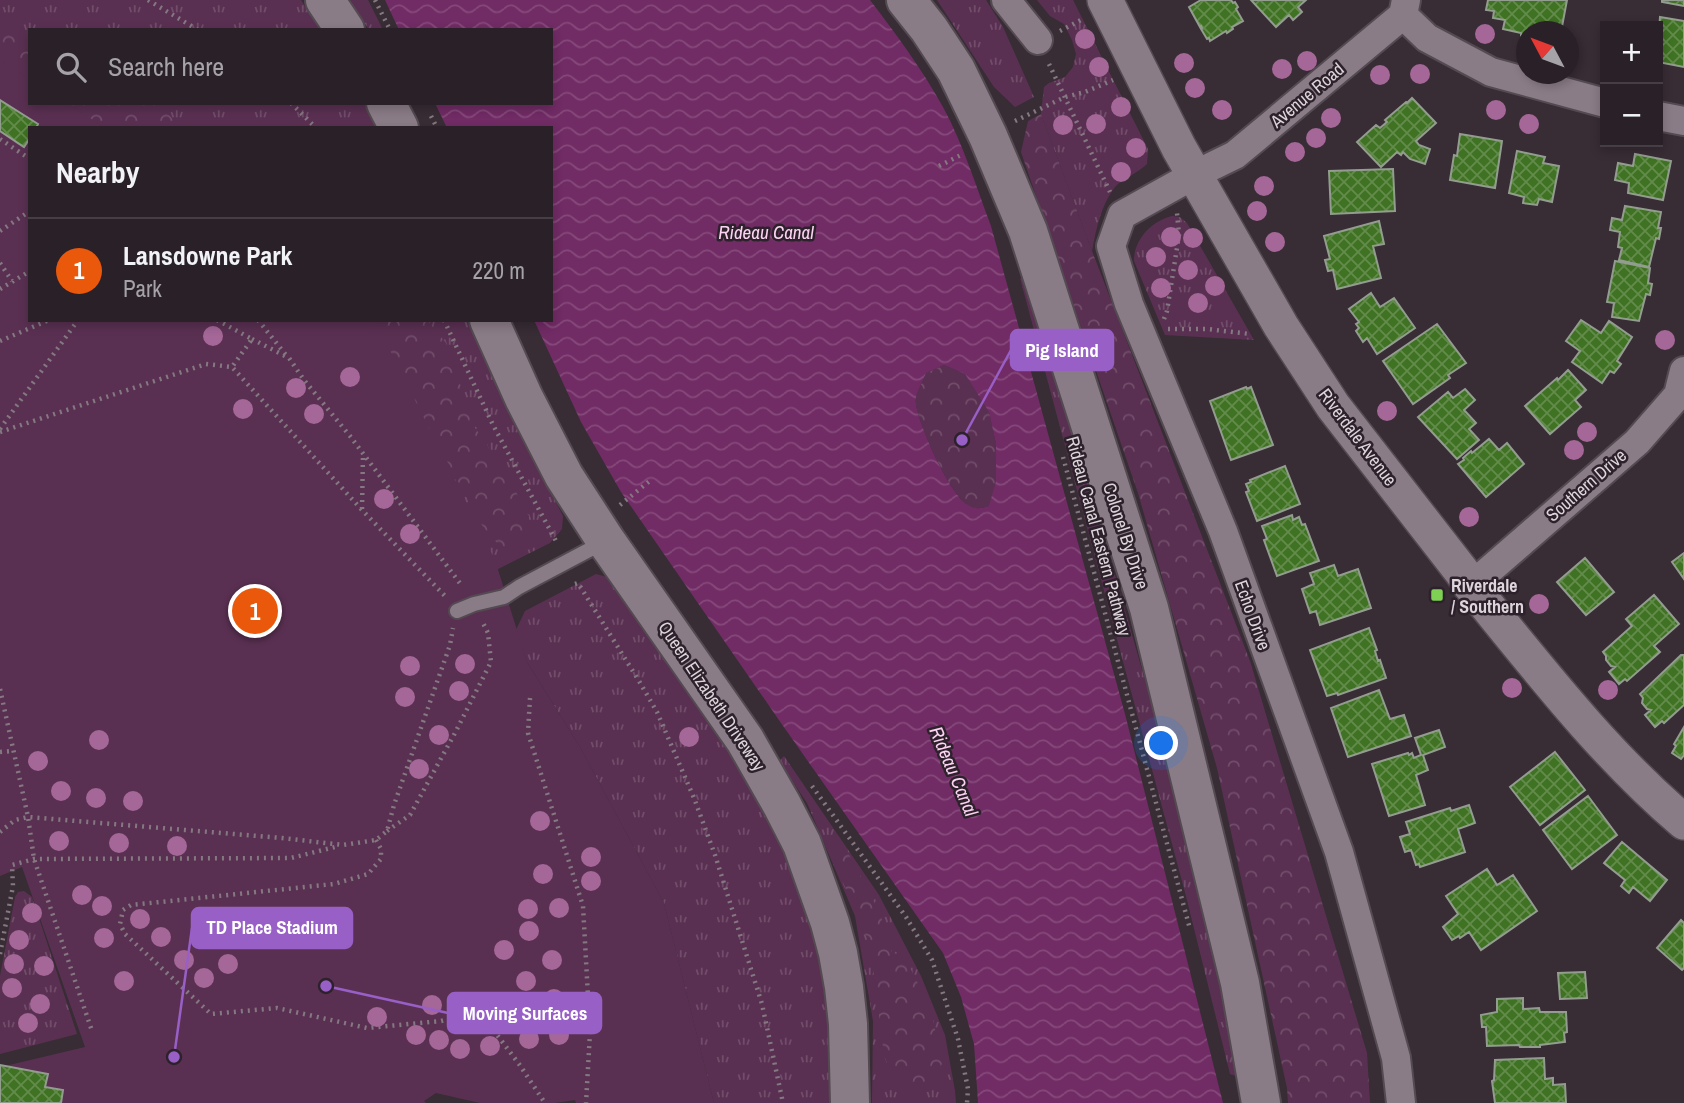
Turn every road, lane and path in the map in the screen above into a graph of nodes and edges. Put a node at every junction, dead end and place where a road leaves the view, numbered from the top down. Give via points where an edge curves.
1 (148, 0) edge
2 (325, 0) edge
3 (375, 0) edge
4 (906, 0) edge
5 (1006, 0) edge
6 (1107, 4) edge
7 (1404, 7) edge
8 (195, 28) edge
9 (344, 28) edge
10 (389, 28) edge
11 (1038, 40) junction
12 (1098, 86) dead end
13 (1065, 97) junction
14 (1600, 102) edge
15 (293, 105) edge
16 (387, 105) edge
17 (1663, 117) edge
18 (1016, 121) dead end
19 (1684, 121) edge
20 (314, 126) edge
21 (398, 126) edge
22 (0, 139) edge
23 (971, 150) dead end
24 (28, 158) edge
25 (939, 166) dead end
26 (1194, 175) junction
27 (28, 212) edge
28 (1177, 213) dead end
29 (1122, 215) junction
30 (0, 231) edge
31 (0, 263) edge
32 (28, 272) edge
33 (12, 281) junction
34 (0, 289) edge
35 (44, 322) edge
36 (77, 322) edge
37 (221, 322) edge
38 (260, 322) edge
39 (445, 322) edge
40 (490, 322) edge
41 (1281, 326) junction
42 (1151, 332) junction
43 (252, 339) junction
44 (0, 341) edge
45 (289, 358) junction
46 (232, 368) junction
47 (1684, 371) edge
48 (0, 431) edge
49 (1060, 446) dead end
50 (363, 454) junction
51 (652, 479) dead end
52 (362, 510) junction
53 (612, 524) junction
54 (556, 541) dead end
55 (1471, 586) junction
56 (568, 587) dead end
57 (474, 604) junction
58 (457, 611) junction
59 (0, 689) edge
60 (530, 698) dead end
61 (13, 751) junction
62 (0, 752) edge
63 (29, 817) junction
64 (1684, 822) edge
65 (387, 831) junction
66 (0, 832) edge
67 (376, 840) junction
68 (343, 845) junction
69 (34, 859) junction
70 (1194, 942) dead end
71 (0, 954) edge
72 (92, 1031) dead end
73 (545, 1103) edge
74 (586, 1103) edge
75 (783, 1103) edge
76 (850, 1103) edge
77 (1261, 1103) edge
78 (1401, 1103) edge

1 - 8 path
2 - 9 main road
3 - 10 path
4 - 77 main road, Colonel By Drive via 956,70 993,148 1041,270 1149,608 1240,983
5 - 11 street
6 - 11 path
6 - 26 street, Riverdale Avenue
7 - 14 street via 1427,38 1491,72
7 - 26 street, Avenue Road via 1235,155
11 - 13 path
12 - 13 path
13 - 18 path
13 - 29 path
15 - 20 path
16 - 21 main road
17 - 19 street
22 - 24 path
23 - 25 path
26 - 29 street
26 - 41 street, Riverdale Avenue
27 - 30 path
28 - 42 path via 1179,235 1167,311
29 - 42 street, Echo Drive via 1111,246 1129,303
31 - 33 path
32 - 33 path
33 - 34 path
35 - 44 path
36 - 48 path
37 - 43 path
38 - 45 path
39 - 54 path via 493,425
40 - 53 main road, Queen Elizabeth Driveway via 564,476
41 - 42 path via 1255,335 1207,330
41 - 55 street, Riverdale Avenue via 1333,407
42 - 78 street, Echo Drive via 1339,852 1396,1058
43 - 45 path
43 - 46 path
45 - 50 path
46 - 48 path via 206,364
46 - 52 path
47 - 55 street, Southern Drive via 1678,395 1637,442
49 - 70 path, Rideau Canal Eastern Pathway
50 - 52 path
50 - 57 path
51 - 53 path
52 - 58 path
53 - 57 lane via 504,597
53 - 76 main road, Queen Elizabeth Driveway via 745,740 802,844 838,953 848,1024
55 - 64 street, Riverdale Avenue via 1579,718
56 - 75 path via 578,583 592,604 661,721 680,764 715,855 762,1004
57 - 58 lane
57 - 65 path via 488,633 491,663 410,815
58 - 65 path via 450,645
59 - 61 path
60 - 74 path via 528,733 583,905 590,1033
61 - 62 path
61 - 63 path
63 - 66 path via 15,820
63 - 68 path
63 - 69 path
65 - 67 path
67 - 68 path
67 - 73 path via 381,859 368,874 334,884 131,905 123,910 120,924 125,934 211,1014 277,1008 367,1028 441,1021 479,1011
68 - 69 path via 291,858
69 - 71 path via 12,865 13,886
69 - 72 path

